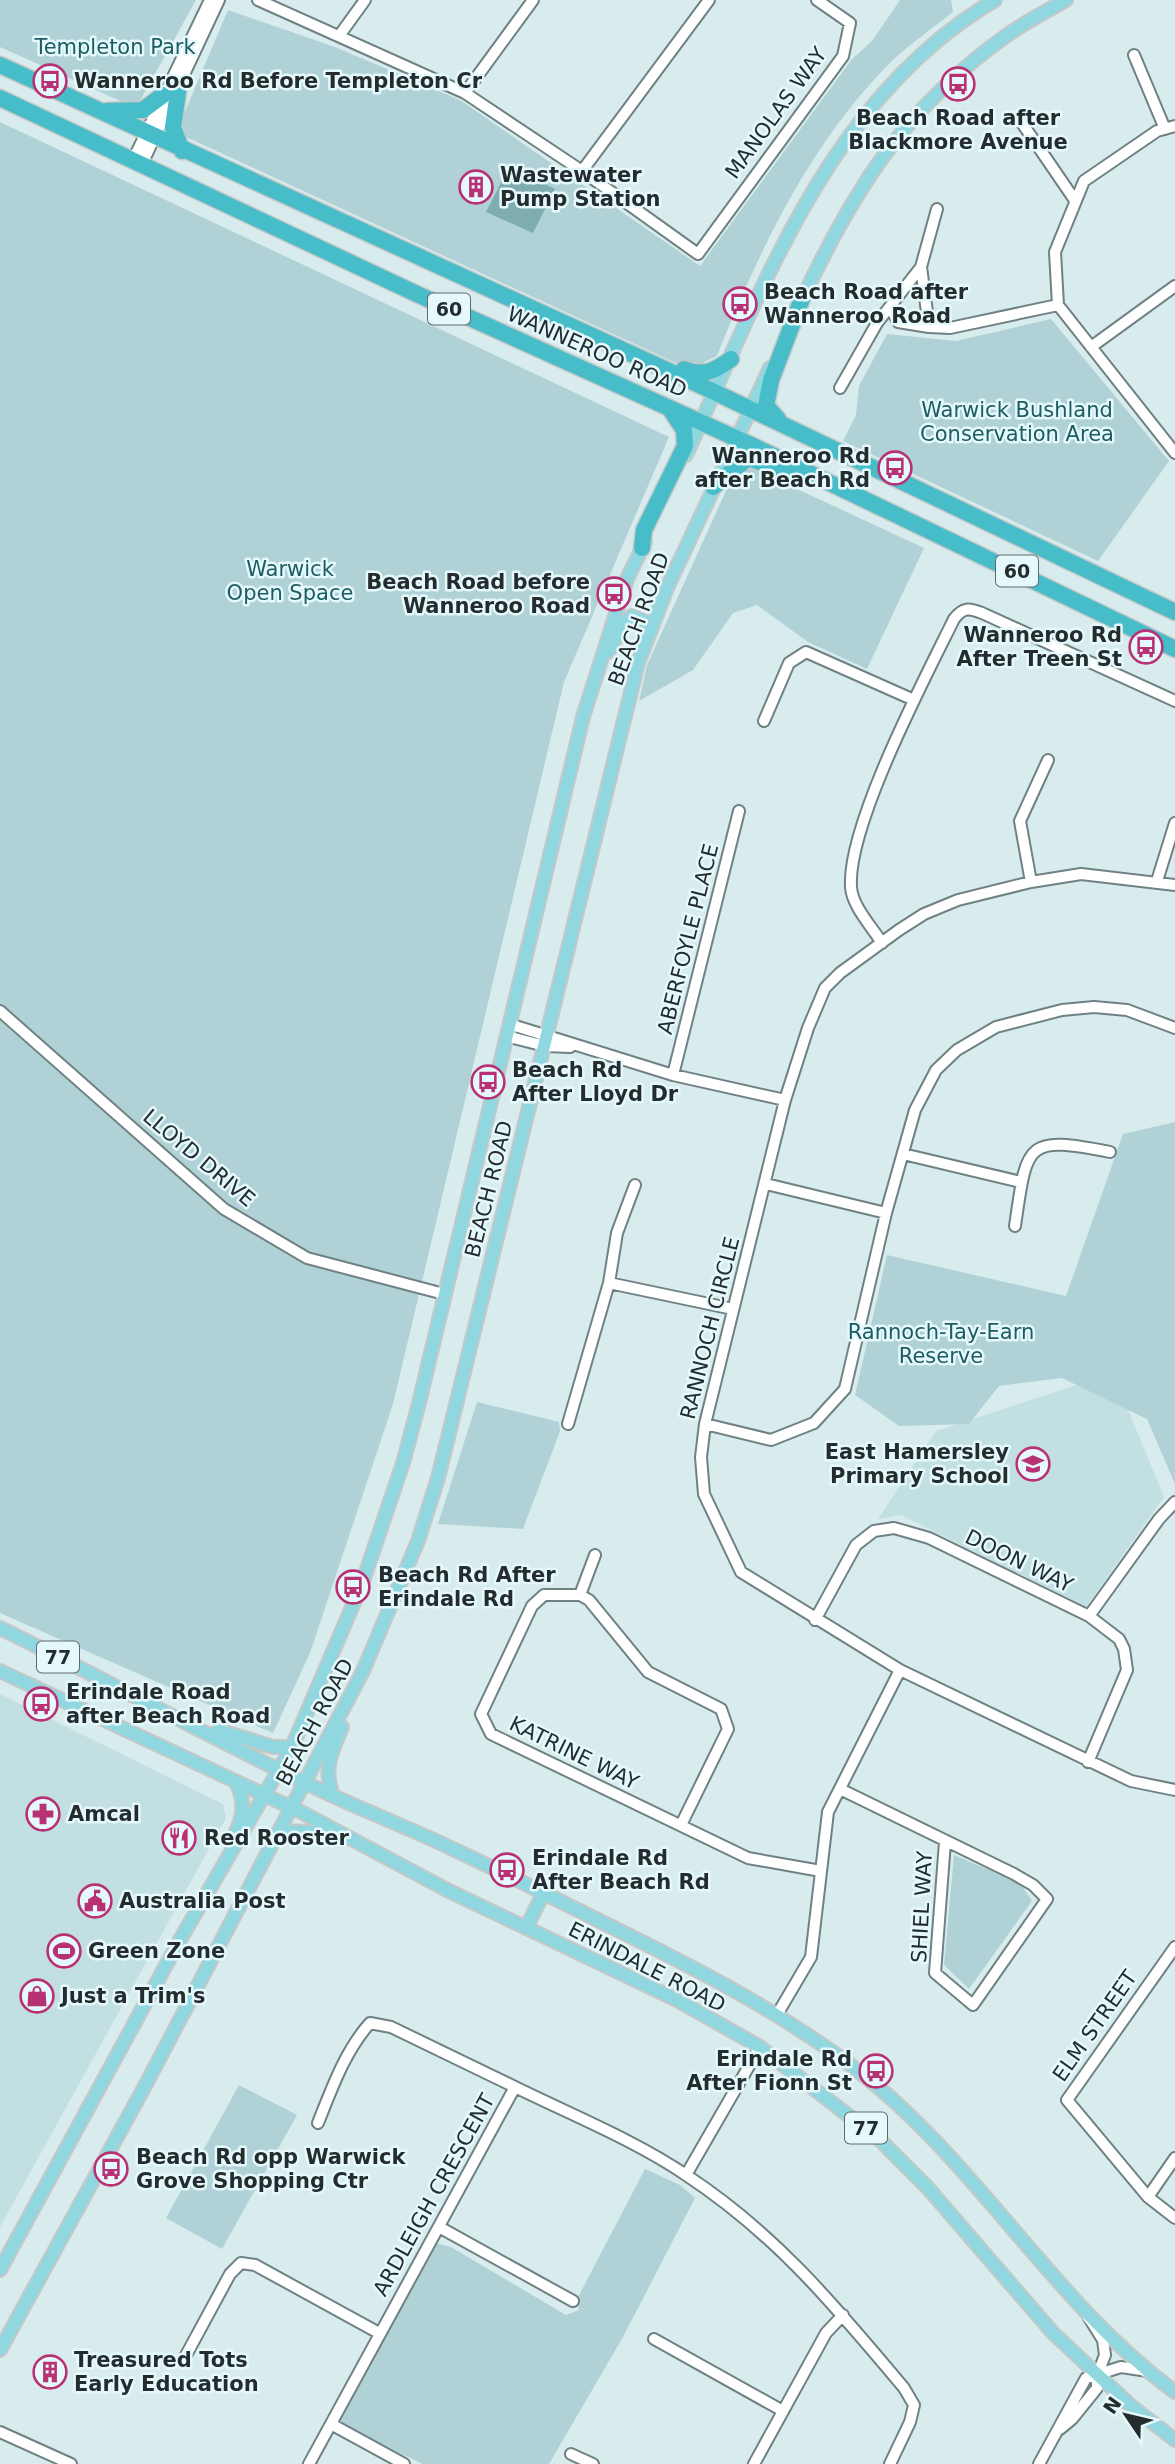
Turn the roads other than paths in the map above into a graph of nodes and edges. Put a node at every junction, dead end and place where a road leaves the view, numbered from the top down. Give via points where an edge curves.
1 (210, 0) edge
2 (219, 0) edge
3 (258, 0) edge
4 (365, 0) edge
5 (533, 0) edge
6 (709, 0) edge
7 (817, 0) edge
8 (995, 0) edge
9 (1066, 0) edge
10 (339, 36) junction
11 (1134, 55) dead end
12 (0, 65) edge
13 (179, 85) junction
14 (465, 93) junction
15 (163, 95) junction
16 (0, 98) edge
17 (97, 111) junction
18 (1021, 123) dead end
19 (1170, 127) edge
20 (150, 136) junction
21 (181, 151) junction
22 (137, 162) junction
23 (582, 170) junction
24 (1074, 199) junction
25 (937, 209) dead end
26 (921, 267) junction
27 (1175, 286) edge
28 (803, 296) junction
29 (1058, 305) junction
30 (890, 307) junction
31 (545, 315) junction
32 (929, 327) junction
33 (1091, 347) junction
34 (731, 359) junction
35 (840, 388) dead end
36 (716, 393) junction
37 (669, 408) junction
38 (750, 409) junction
39 (701, 422) junction
40 (783, 424) junction
41 (736, 438) junction
42 (1175, 453) edge
43 (713, 487) junction
44 (858, 495) junction
45 (642, 548) junction
46 (1175, 612) edge
47 (653, 625) junction
48 (1175, 649) edge
49 (593, 680) junction
50 (915, 700) junction
51 (1175, 701) edge
52 (764, 721) dead end
53 (1048, 760) dead end
54 (739, 811) dead end
55 (1175, 823) edge
56 (1157, 881) junction
57 (1031, 882) junction
58 (1175, 885) edge
59 (882, 943) junction
60 (0, 1011) edge
61 (1175, 1028) edge
62 (508, 1030) junction
63 (546, 1040) junction
64 (673, 1075) junction
65 (785, 1100) junction
66 (1110, 1152) dead end
67 (903, 1154) junction
68 (1021, 1182) junction
69 (766, 1184) junction
70 (635, 1185) dead end
71 (886, 1213) junction
72 (1015, 1226) dead end
73 (609, 1283) junction
74 (443, 1294) junction
75 (733, 1309) junction
76 (568, 1423) dead end
77 (705, 1423) junction
78 (1175, 1502) edge
79 (595, 1555) dead end
80 (580, 1595) junction
81 (1089, 1616) junction
82 (815, 1620) junction
83 (0, 1628) edge
84 (0, 1671) edge
85 (900, 1671) junction
86 (354, 1688) junction
87 (148, 1702) junction
88 (292, 1747) junction
89 (1088, 1762) junction
90 (279, 1770) junction
91 (236, 1782) junction
92 (304, 1783) junction
93 (840, 1789) junction
94 (1175, 1790) edge
95 (266, 1795) junction
96 (333, 1796) junction
97 (292, 1807) junction
98 (681, 1825) junction
99 (279, 1831) junction
100 (945, 1842) junction
101 (401, 1864) junction
102 (821, 1871) junction
103 (211, 1889) junction
104 (543, 1894) junction
105 (526, 1928) junction
106 (1175, 1947) edge
107 (778, 2013) junction
108 (760, 2047) junction
109 (515, 2087) junction
110 (318, 2123) dead end
111 (1175, 2158) edge
112 (686, 2175) junction
113 (1148, 2197) junction
114 (1175, 2218) edge
115 (439, 2227) junction
116 (0, 2270) edge
117 (573, 2301) dead end
118 (1087, 2313) junction
119 (843, 2315) junction
120 (379, 2333) junction
121 (654, 2339) dead end
122 (0, 2350) edge
123 (184, 2359) dead end
124 (1150, 2372) junction
125 (1097, 2376) junction
126 (1175, 2392) edge
127 (783, 2410) junction
128 (0, 2424) edge
129 (331, 2424) junction
130 (0, 2432) edge
131 (1175, 2440) edge
132 (27, 2443) junction
133 (571, 2454) dead end
134 (71, 2464) edge
135 (309, 2464) edge
136 (404, 2464) edge
137 (593, 2464) edge
138 (754, 2464) edge
139 (890, 2464) edge
140 (1039, 2464) edge

1 - 15 street
2 - 13 street
3 - 10 street
4 - 10 street
5 - 14 street
6 - 23 street
7 - 23 street, MANOLAS WAY via 850,23 843,56 698,254
8 - 34 main road, BEACH ROAD via 921,55 850,135 794,222
9 - 28 main road, BEACH ROAD via 996,43 914,117 851,201
10 - 14 street
11 - 19 street
12 - 17 highway, WANNEROO ROAD / 60
13 - 20 street
13 - 21 highway via 173,127
14 - 23 street
15 - 17 highway via 143,110
15 - 20 street
16 - 22 highway, WANNEROO ROAD / 60
17 - 20 highway, WANNEROO ROAD / 60
18 - 24 street
19 - 24 street via 1157,131 1084,181
20 - 21 highway, WANNEROO ROAD / 60
20 - 22 street
21 - 31 highway, WANNEROO ROAD / 60
22 - 37 highway, WANNEROO ROAD / 60
24 - 29 street via 1055,252
25 - 26 street
26 - 30 street
26 - 32 street
27 - 33 street
28 - 38 main road, BEACH ROAD
28 - 40 highway via 771,380 766,406
29 - 32 street via 950,328
29 - 33 street
30 - 32 street via 898,322
30 - 35 street
31 - 34 highway via 696,375
31 - 36 highway, WANNEROO ROAD / 60
33 - 42 street
34 - 36 main road, BEACH ROAD
36 - 38 highway, WANNEROO ROAD / 60
36 - 39 main road, BEACH ROAD
37 - 39 highway, WANNEROO ROAD / 60
37 - 45 highway via 684,430 685,446 644,530
38 - 40 highway, WANNEROO ROAD / 60
38 - 41 main road, BEACH ROAD
39 - 41 highway, WANNEROO ROAD / 60
39 - 45 main road, BEACH ROAD
40 - 46 highway, WANNEROO ROAD / 60
41 - 43 main road, BEACH ROAD
41 - 44 highway, WANNEROO ROAD / 60
43 - 44 highway via 748,458
43 - 47 main road, BEACH ROAD
44 - 48 highway, WANNEROO ROAD / 60
45 - 49 main road, BEACH ROAD
47 - 49 main road via 639,616 627,620
47 - 63 main road, BEACH ROAD via 632,690
49 - 62 main road, BEACH ROAD
50 - 51 street via 954,619 966,608
50 - 52 street via 806,652 789,663
50 - 59 street via 871,804 853,869 854,899
53 - 57 street via 1020,821
54 - 64 street, ABERFOYLE PLACE
55 - 56 street
56 - 57 street, RANNOCH CIRCLE via 1082,874
56 - 58 street, RANNOCH CIRCLE
57 - 59 street, RANNOCH CIRCLE via 942,906
59 - 65 street, RANNOCH CIRCLE via 825,988
60 - 74 street, LLOYD DRIVE via 223,1209 307,1258
61 - 67 street via 1127,1010 1094,1007 1013,1021 981,1034 945,1060 932,1076 915,1110
62 - 63 street
62 - 74 main road, BEACH ROAD
63 - 64 street
63 - 86 main road, BEACH ROAD via 438,1478 393,1606
64 - 65 street
65 - 69 street, RANNOCH CIRCLE
66 - 68 street via 1051,1143 1029,1157
67 - 68 street
67 - 71 street
68 - 72 street
69 - 71 street
69 - 75 street, RANNOCH CIRCLE
70 - 73 street via 617,1233
71 - 77 street via 845,1389 814,1423 771,1440
73 - 75 street
73 - 76 street
74 - 88 main road, BEACH ROAD via 384,1523
75 - 77 street, RANNOCH CIRCLE
77 - 82 street, RANNOCH CIRCLE via 701,1457 704,1494 741,1573
78 - 81 street
79 - 80 street
80 - 98 street via 648,1672 721,1709 728,1729
80 - 98 street, KATRINE WAY via 544,1595 532,1606 481,1714 491,1734
81 - 82 street, DOON WAY via 929,1538 894,1528 874,1531 856,1545
81 - 89 street, DOON WAY via 1119,1639 1127,1670
82 - 85 street, RANNOCH CIRCLE
83 - 87 main road, ERINDALE ROAD / 77
84 - 91 main road, ERINDALE ROAD / 77
85 - 89 street, RANNOCH CIRCLE
85 - 93 street
86 - 92 main road, BEACH ROAD
86 - 96 main road via 328,1759 326,1777
87 - 88 main road via 176,1708 227,1735
87 - 90 main road, ERINDALE ROAD / 77
88 - 90 main road, BEACH ROAD
89 - 94 street, RANNOCH CIRCLE via 1131,1781
90 - 92 main road, ERINDALE ROAD / 77
90 - 95 main road, BEACH ROAD
91 - 95 main road, ERINDALE ROAD / 77
91 - 103 main road via 242,1793 242,1820
92 - 96 main road, ERINDALE ROAD / 77
92 - 97 main road, BEACH ROAD
93 - 100 street, SHIEL WAY
93 - 102 street via 828,1812
95 - 97 main road, ERINDALE ROAD / 77
95 - 103 main road, BEACH ROAD
96 - 104 main road, ERINDALE ROAD / 77
97 - 99 main road, BEACH ROAD
97 - 101 main road, ERINDALE ROAD / 77
98 - 102 street, KATRINE WAY via 748,1858
99 - 101 main road via 331,1836
99 - 122 main road, BEACH ROAD
100 - 100 street, SHIEL WAY via 935,1973 973,2005 1046,1899 1014,1874
101 - 105 main road, ERINDALE ROAD / 77
102 - 107 street via 810,1957
103 - 116 main road, BEACH ROAD
104 - 105 main road
104 - 107 main road, ERINDALE ROAD / 77
105 - 108 main road, ERINDALE ROAD / 77 via 677,2000
106 - 113 street, ELM STREET via 1067,2100
107 - 118 main road, ERINDALE ROAD / 77 via 854,2067 924,2129
108 - 112 street
108 - 125 main road, ERINDALE ROAD / 77 via 880,2140 928,2187 1053,2333
109 - 110 street via 391,2027 370,2022 358,2036
109 - 112 street, ARDLEIGH CRESCENT
109 - 115 street, ARDLEIGH CRESCENT
111 - 113 street
112 - 119 street, ARDLEIGH CRESCENT via 777,2245
113 - 114 street, ELM STREET
115 - 117 street
115 - 120 street, ARDLEIGH CRESCENT
118 - 124 main road, ERINDALE ROAD / 77
118 - 125 street via 1106,2347
119 - 127 street via 826,2333
119 - 139 street, ARDLEIGH CRESCENT via 914,2405
120 - 123 street via 255,2265 241,2263 230,2274
120 - 129 street, ARDLEIGH CRESCENT
121 - 127 street
124 - 125 street via 1121,2367
124 - 126 main road, ERINDALE ROAD / 77
125 - 131 main road, ERINDALE ROAD / 77
125 - 140 street via 1086,2378
127 - 138 street
128 - 132 street
129 - 135 street, ARDLEIGH CRESCENT
129 - 136 street
130 - 132 street
132 - 134 street
133 - 137 street

